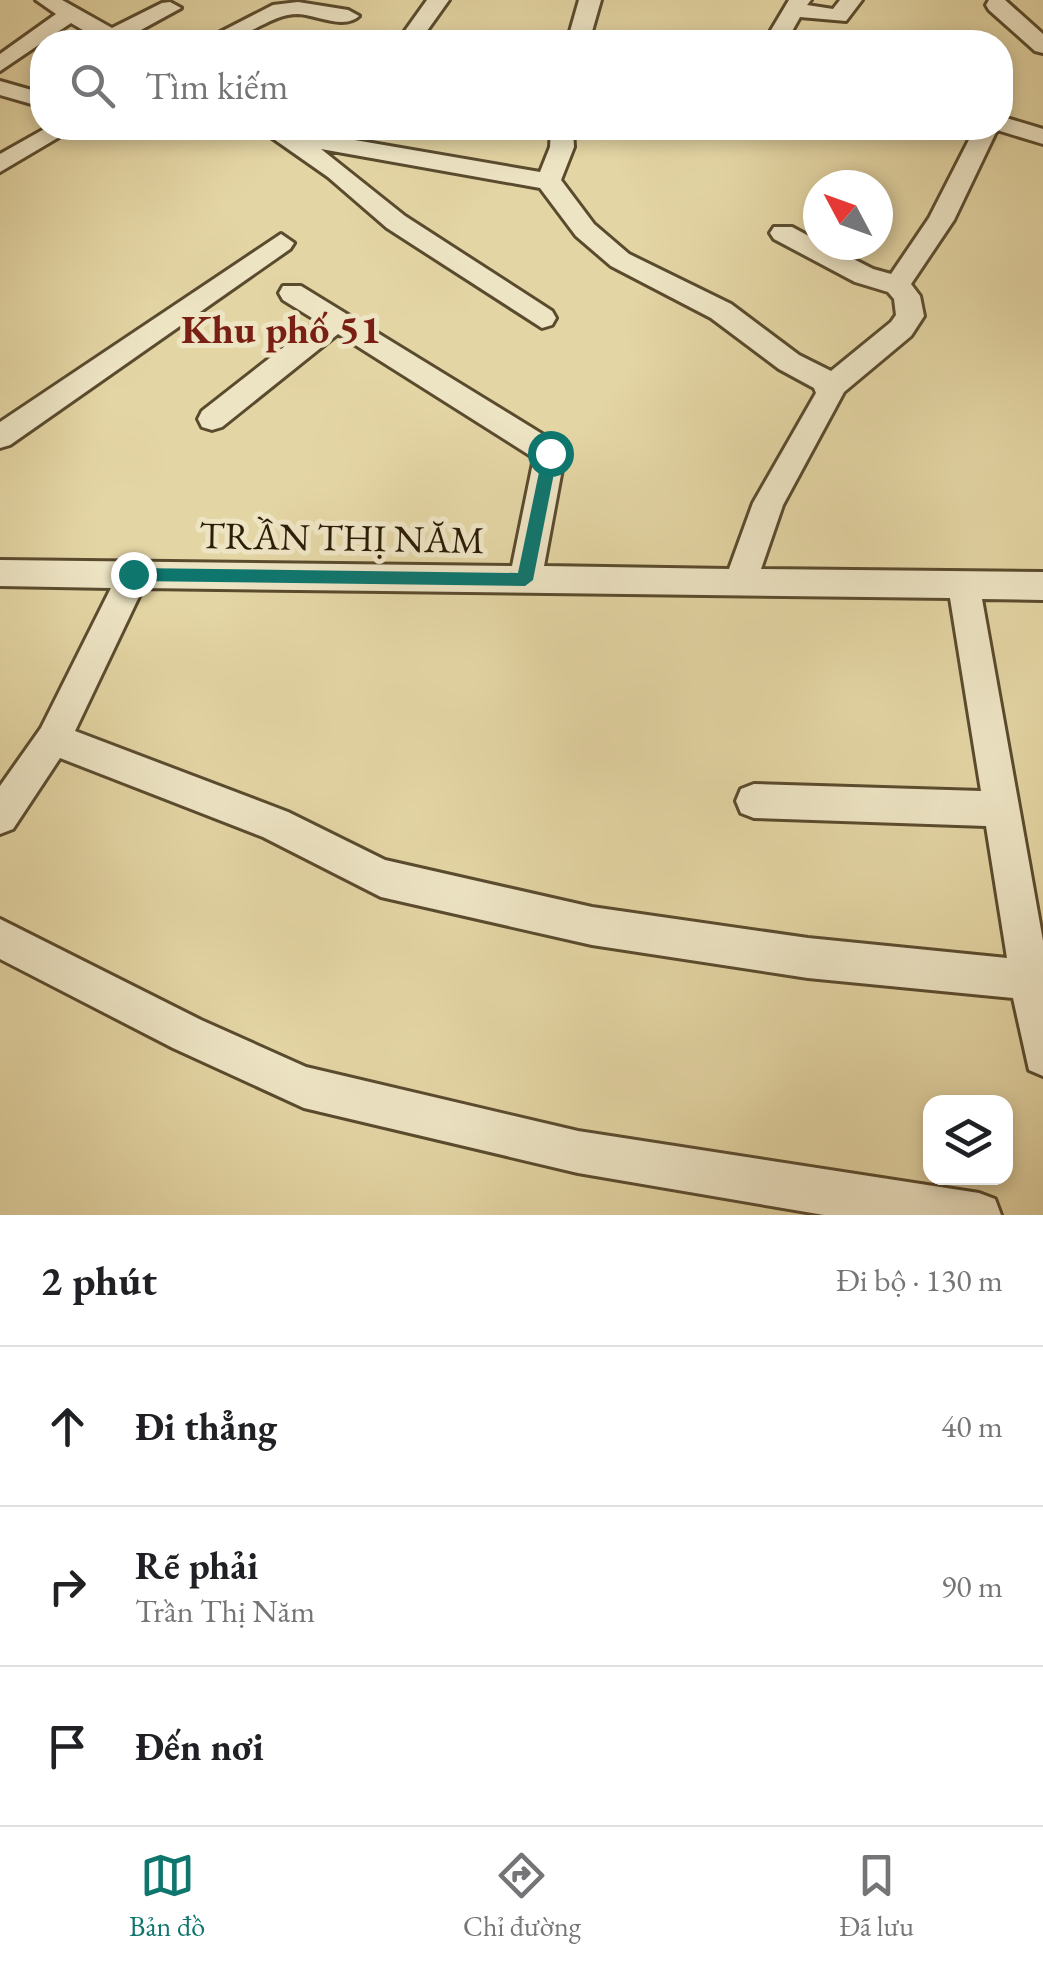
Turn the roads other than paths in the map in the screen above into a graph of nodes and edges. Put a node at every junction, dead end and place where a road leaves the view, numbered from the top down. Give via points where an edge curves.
1 (47, 0) edge
2 (438, 0) edge
3 (590, 0) edge
4 (851, 0) edge
5 (797, 5) edge
6 (998, 5) dead end
7 (170, 8) dead end
8 (70, 13) junction
9 (348, 16) dead end
10 (47, 30) edge
11 (99, 30) edge
12 (133, 30) edge
13 (238, 30) edge
14 (417, 30) edge
15 (581, 30) edge
16 (782, 30) edge
17 (30, 42) edge
18 (1043, 46) edge
19 (0, 64) edge
20 (0, 88) edge
21 (30, 97) edge
22 (1013, 127) edge
23 (1043, 137) edge
24 (42, 140) edge
25 (289, 140) edge
26 (365, 140) edge
27 (562, 140) edge
28 (980, 140) edge
29 (0, 164) edge
30 (548, 181) junction
31 (783, 233) dead end
32 (281, 243) dead end
33 (897, 286) junction
34 (292, 293) dead end
35 (542, 318) dead end
36 (336, 321) junction
37 (831, 387) junction
38 (212, 420) dead end
39 (0, 437) edge
40 (0, 573) edge
41 (133, 574) junction
42 (525, 580) junction
43 (740, 582) junction
44 (964, 585) junction
45 (1043, 586) edge
46 (52, 740) junction
47 (754, 801) dead end
48 (1004, 809) junction
49 (0, 817) edge
50 (0, 938) edge
51 (1032, 980) junction
52 (1043, 1056) edge
53 (979, 1215) edge

1 - 8 street
2 - 14 street
3 - 15 street
4 - 5 street via 838,16
5 - 16 street
6 - 18 street
7 - 12 street
8 - 10 street
8 - 11 street
9 - 13 street via 281,10
17 - 19 street
20 - 21 street
22 - 23 street
24 - 29 street
25 - 35 street via 337,170 396,222
26 - 30 street
27 - 30 street
28 - 33 street via 941,220
30 - 37 street via 584,230 620,260 721,311
31 - 33 street
32 - 39 street
33 - 37 street via 907,296 910,316
34 - 36 street
36 - 38 street
36 - 42 street via 550,453
37 - 43 street via 768,503
40 - 41 street, TRẦN THỊ NĂM
41 - 42 street, TRẦN THỊ NĂM
41 - 46 street
42 - 43 street, TRẦN THỊ NĂM
43 - 44 street, TRẦN THỊ NĂM
44 - 45 street, TRẦN THỊ NĂM
44 - 48 street
46 - 49 street
46 - 51 street via 275,824 382,878 592,926 808,958
47 - 48 street
48 - 51 street
50 - 53 street via 304,1087 578,1152
51 - 52 street

